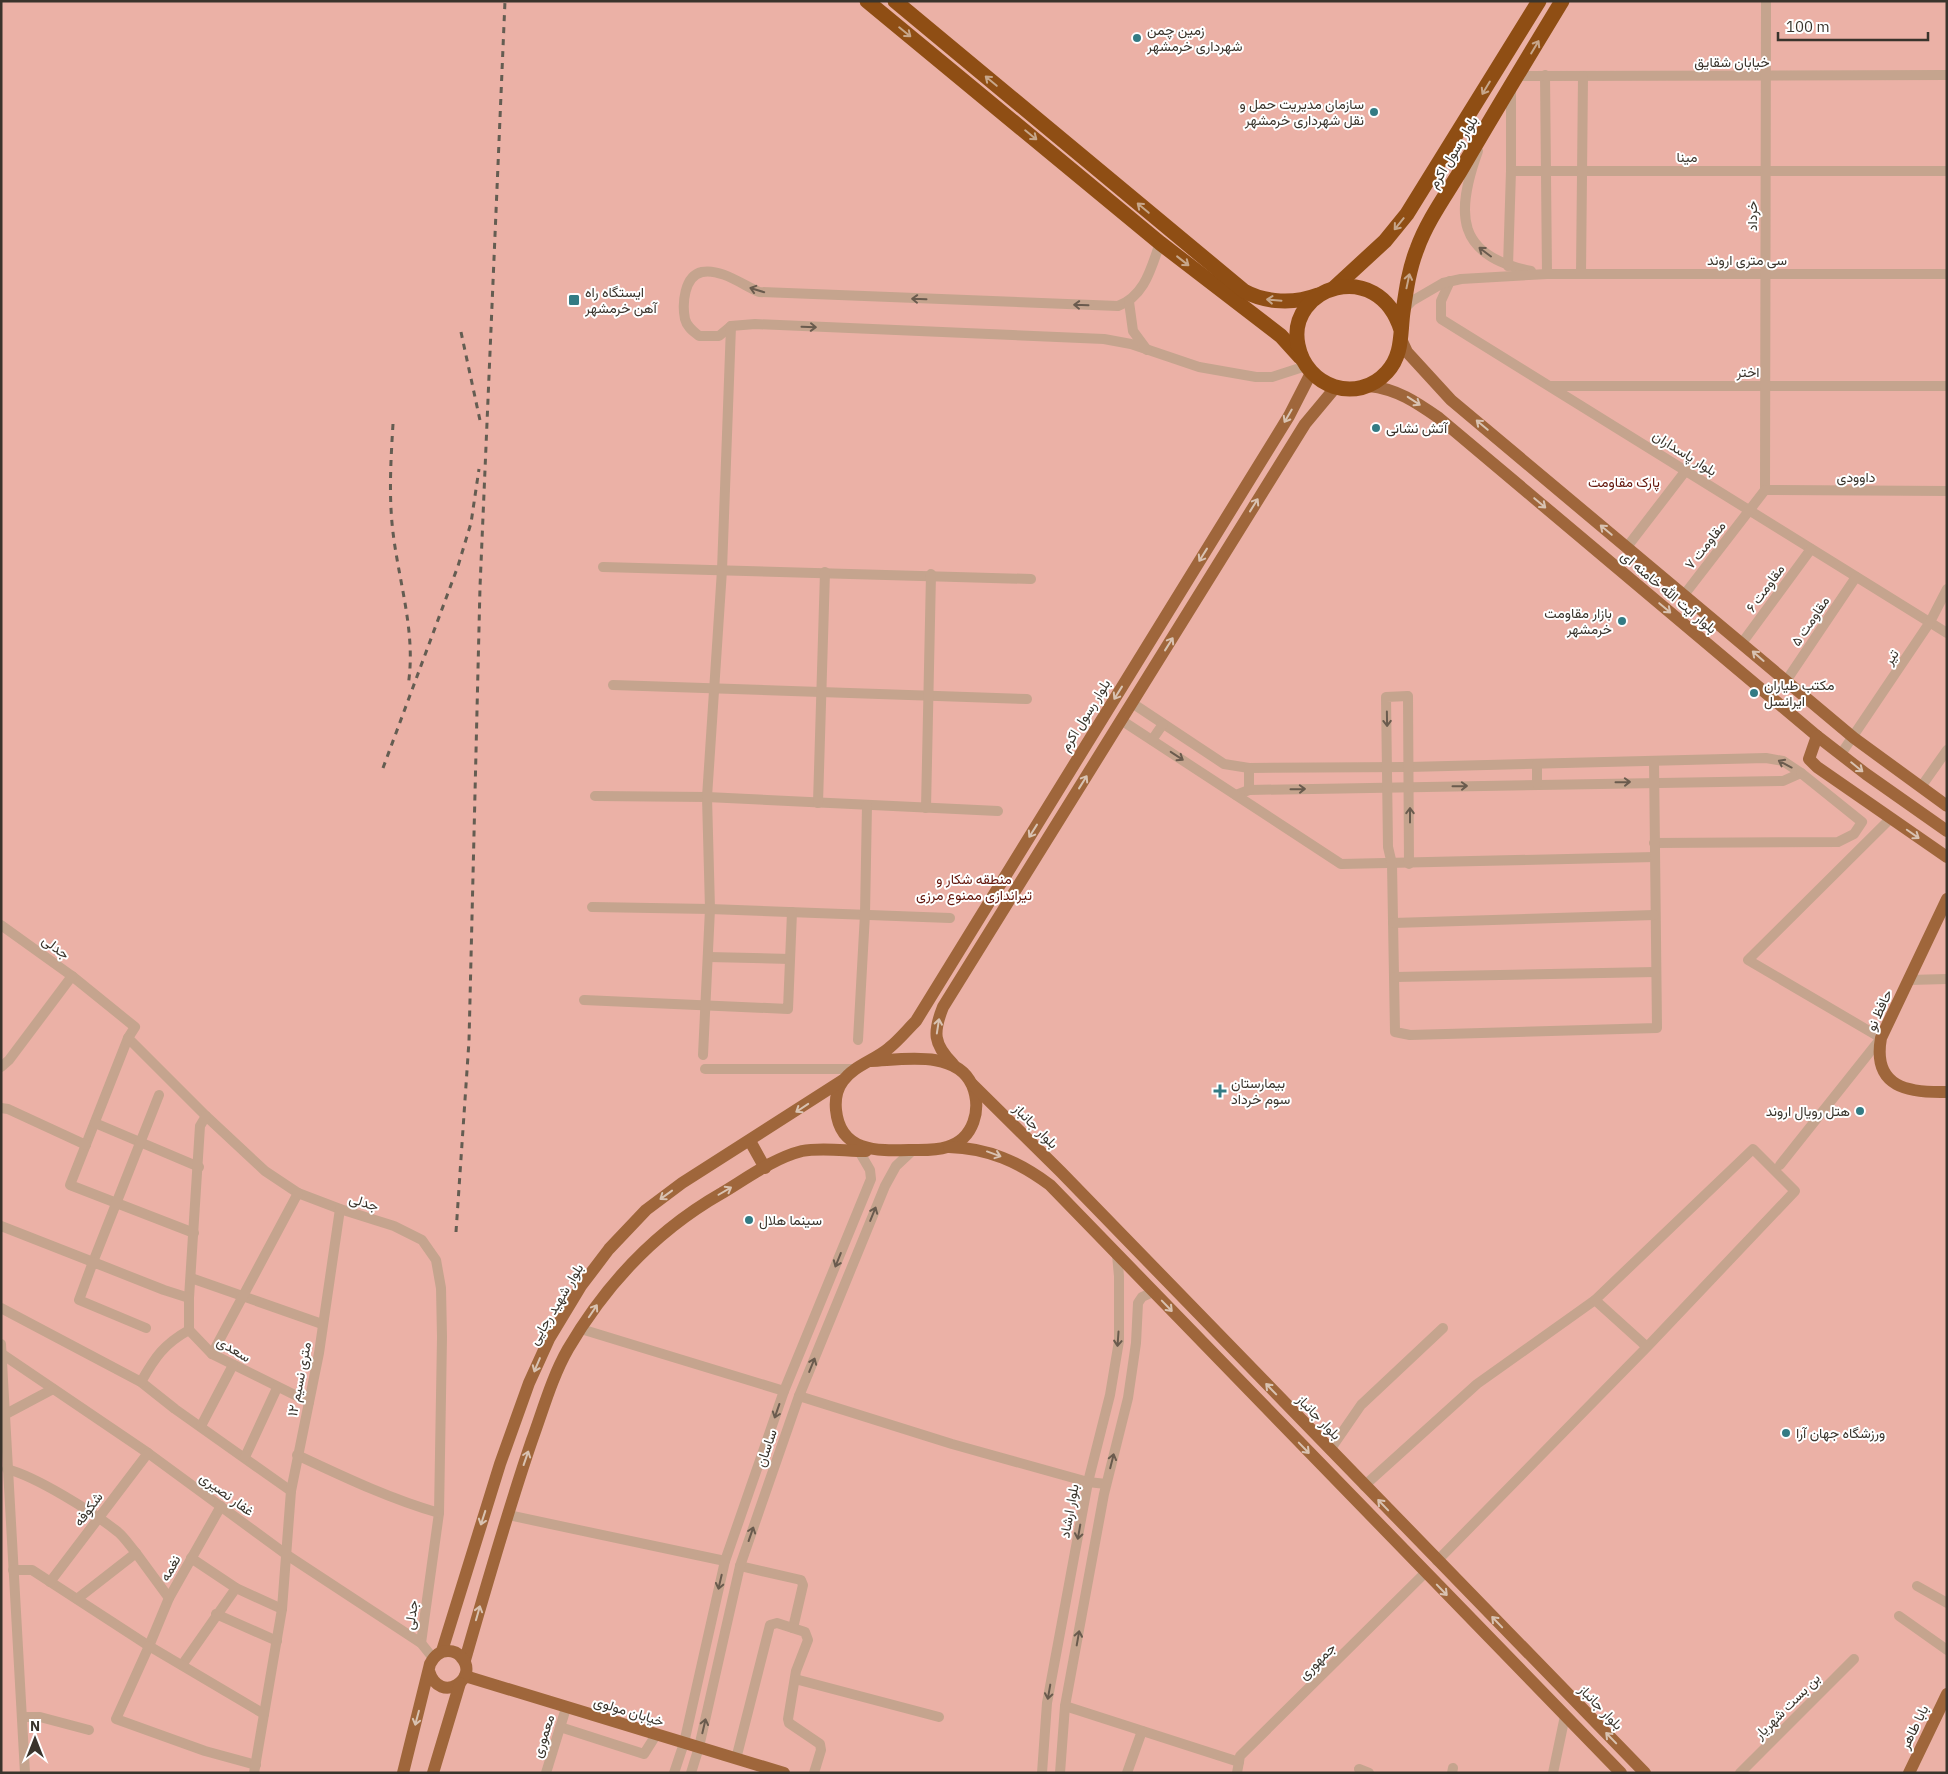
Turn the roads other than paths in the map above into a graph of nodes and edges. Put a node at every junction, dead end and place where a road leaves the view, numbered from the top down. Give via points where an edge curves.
1 (867, 1) edge
2 (895, 1) edge
3 (1539, 1) edge
4 (1562, 1) edge
5 (1766, 1) edge
6 (1544, 75) junction
7 (1947, 75) edge
8 (1583, 76) junction
9 (1766, 76) junction
10 (1514, 81) junction
11 (1487, 126) junction
12 (1511, 170) junction
13 (1547, 171) junction
14 (1582, 171) junction
15 (1766, 171) junction
16 (1947, 171) edge
17 (1160, 243) junction
18 (1508, 266) junction
19 (1547, 274) junction
20 (1581, 274) junction
21 (1766, 274) junction
22 (1947, 274) edge
23 (1450, 281) junction
24 (1328, 291) junction
25 (1129, 302) junction
26 (1403, 311) junction
27 (731, 326) junction
28 (1401, 334) junction
29 (1147, 350) junction
30 (1306, 365) junction
31 (1766, 385) junction
32 (1369, 386) junction
33 (1549, 386) junction
34 (1947, 386) edge
35 (1335, 388) junction
36 (1686, 470) junction
37 (1765, 490) junction
38 (1947, 491) edge
39 (1748, 511) junction
40 (1627, 547) junction
41 (1811, 549) junction
42 (603, 567) dead end
43 (722, 570) junction
44 (825, 572) junction
45 (931, 574) junction
46 (1856, 578) junction
47 (1031, 579) dead end
48 (1947, 589) edge
49 (1684, 595) junction
50 (1930, 622) junction
51 (1947, 633) edge
52 (1742, 643) junction
53 (1786, 681) junction
54 (613, 685) dead end
55 (715, 687) junction
56 (821, 691) junction
57 (928, 695) junction
58 (1027, 699) dead end
59 (1132, 703) junction
60 (1121, 720) junction
61 (1163, 724) junction
62 (1095, 730) junction
63 (1817, 736) junction
64 (1854, 738) junction
65 (1109, 740) junction
66 (1152, 740) junction
67 (1947, 750) edge
68 (1841, 754) junction
69 (1654, 761) junction
70 (1537, 764) junction
71 (1387, 767) junction
72 (1409, 767) junction
73 (1249, 768) junction
74 (1800, 773) junction
75 (1654, 782) junction
76 (1537, 784) junction
77 (1410, 786) junction
78 (1387, 787) junction
79 (1921, 787) junction
80 (1249, 790) junction
81 (595, 796) dead end
82 (1236, 796) junction
83 (707, 797) junction
84 (818, 803) junction
85 (867, 805) junction
86 (1947, 806) edge
87 (926, 808) junction
88 (998, 811) dead end
89 (1891, 818) junction
90 (1947, 831) edge
91 (1654, 843) junction
92 (1655, 857) junction
93 (1947, 857) edge
94 (1392, 864) junction
95 (1409, 864) junction
96 (1947, 899) edge
97 (592, 907) dead end
98 (710, 909) junction
99 (792, 912) junction
100 (865, 914) junction
101 (1654, 915) junction
102 (950, 918) dead end
103 (1393, 922) junction
104 (1, 925) edge
105 (708, 957) junction
106 (790, 959) junction
107 (1655, 972) junction
108 (72, 976) junction
109 (1395, 978) junction
110 (1947, 979) edge
111 (1909, 980) junction
112 (584, 1000) dead end
113 (706, 1006) junction
114 (128, 1038) junction
115 (1881, 1038) junction
116 (858, 1040) dead end
117 (703, 1055) dead end
118 (871, 1061) junction
119 (1, 1067) edge
120 (956, 1067) junction
121 (857, 1068) junction
122 (705, 1069) dead end
123 (843, 1080) junction
124 (971, 1082) junction
125 (1947, 1092) edge
126 (159, 1095) dead end
127 (1, 1108) edge
128 (206, 1116) junction
129 (95, 1123) junction
130 (750, 1141) junction
131 (141, 1142) junction
132 (86, 1145) junction
133 (947, 1147) junction
134 (913, 1150) junction
135 (859, 1151) junction
136 (880, 1152) junction
137 (1780, 1165) dead end
138 (199, 1167) junction
139 (765, 1168) junction
140 (298, 1193) junction
141 (117, 1202) junction
142 (340, 1209) junction
143 (1, 1226) edge
144 (194, 1233) junction
145 (1117, 1255) junction
146 (93, 1262) junction
147 (191, 1278) junction
148 (1153, 1292) junction
149 (242, 1297) junction
150 (189, 1298) junction
151 (1594, 1300) junction
152 (1, 1308) edge
153 (322, 1324) junction
154 (146, 1328) dead end
155 (1444, 1328) dead end
156 (581, 1329) junction
157 (189, 1330) junction
158 (1, 1344) edge
159 (1648, 1347) junction
160 (2, 1354) edge
161 (212, 1354) junction
162 (233, 1365) junction
163 (140, 1382) junction
164 (277, 1388) junction
165 (53, 1389) junction
166 (784, 1391) junction
167 (799, 1396) junction
168 (309, 1402) junction
169 (4, 1415) junction
170 (201, 1426) junction
171 (1330, 1450) junction
172 (148, 1453) junction
173 (297, 1455) junction
174 (245, 1457) junction
175 (7, 1469) junction
176 (1088, 1482) junction
177 (1106, 1484) junction
178 (1364, 1486) junction
179 (291, 1490) junction
180 (221, 1506) junction
181 (439, 1513) junction
182 (508, 1515) junction
183 (98, 1518) junction
184 (136, 1553) junction
185 (287, 1555) junction
186 (191, 1558) junction
187 (724, 1561) junction
188 (1438, 1561) junction
189 (740, 1566) junction
190 (13, 1570) junction
191 (1425, 1573) junction
192 (50, 1582) junction
193 (1916, 1586) dead end
194 (236, 1588) junction
195 (169, 1598) junction
196 (77, 1599) junction
197 (1947, 1603) edge
198 (282, 1609) junction
199 (216, 1614) junction
200 (1899, 1616) dead end
201 (793, 1628) junction
202 (276, 1641) junction
203 (421, 1644) junction
204 (149, 1646) junction
205 (1947, 1650) edge
206 (1854, 1659) dead end
207 (435, 1660) junction
208 (464, 1660) junction
209 (182, 1665) junction
210 (794, 1679) junction
211 (463, 1680) junction
212 (1947, 1694) edge
213 (1065, 1706) junction
214 (566, 1708) junction
215 (264, 1714) junction
216 (1565, 1716) junction
217 (22, 1717) junction
218 (938, 1718) dead end
219 (560, 1727) junction
220 (89, 1730) dead end
221 (1142, 1731) junction
222 (656, 1735) junction
223 (684, 1743) junction
224 (699, 1748) junction
225 (736, 1759) junction
226 (1238, 1762) junction
227 (255, 1769) edge
228 (756, 1769) edge
229 (25, 1773) edge
230 (403, 1773) edge
231 (433, 1773) edge
232 (546, 1773) edge
233 (674, 1773) edge
234 (691, 1773) edge
235 (784, 1773) edge
236 (814, 1773) edge
237 (1042, 1773) edge
238 (1060, 1773) edge
239 (1127, 1773) edge
240 (1237, 1773) edge
241 (1552, 1773) edge
242 (1621, 1773) edge
243 (1645, 1773) edge
244 (1740, 1773) edge
245 (1909, 1773) edge

1 -> 17 highway
24 -> 2 highway via 1305,300 1288,301 1256,298 1244,292
3 -> 24 highway, بلوار رسول اکرم via 1407,214 1385,241
10 -> 4 highway, بلوار رسول اکرم
5 - 9 street, خرداد
6 - 8 street, خیابان شقایق
6 - 10 street, خیابان شقایق
6 - 13 street
7 - 9 street, خیابان شقایق
8 - 9 street, خیابان شقایق
8 - 14 street
9 - 15 street, خرداد
10 - 11 highway, بلوار رسول اکرم
10 - 12 street
18 -> 11 street via 1486,254 1474,242 1465,215 1467,182
26 -> 11 highway, بلوار رسول اکرم via 1417,248
12 - 13 street, مینا
12 - 18 street
13 - 14 street, مینا
13 - 19 street
14 - 15 street, مینا
14 - 20 street
15 - 16 street, مینا
15 - 21 street, خرداد
17 - 25 street via 1144,286
17 -> 30 highway via 1281,336
18 - 19 street
19 - 20 street, سی متری اروند
19 - 23 street
20 - 21 street, سی متری اروند
21 - 22 street, سی متری اروند
21 - 31 street, خرداد
23 - 26 street via 1426,292
23 - 33 street, بلوار پاسداران via 1441,301 1441,319
24 - 28 highway via 1356,287 1377,294 1396,316
24 - 30 highway via 1310,303 1298,328 1297,343
25 -> 27 street via 1109,306 759,292 721,273 702,272 692,278 686,288 685,318 689,328 699,336 719,336
25 - 29 street via 1133,331
26 - 28 highway, بلوار رسول اکرم
27 -> 29 street via 755,324 1104,339
27 - 43 street
28 - 32 highway via 1392,367
40 -> 28 main road, بلوار آیت الله خامنه ای via 1451,400 1407,352
29 - 30 street via 1199,368 1256,377 1279,375
30 - 35 highway
30 -> 62 main road, بلوار رسول اکرم via 1289,416
31 - 33 street, اختر
31 - 34 street, اختر
31 - 37 street, خرداد
32 - 35 highway
32 -> 63 main road, بلوار آیت الله خامنه ای via 1385,388 1410,398 1439,418
33 - 36 street, بلوار پاسداران
59 -> 35 main road via 1304,424
36 - 39 street, بلوار پاسداران
36 - 40 street
37 - 38 street, داوودی
37 - 39 street, مقاومت ۷
39 - 41 street, بلوار پاسداران
39 - 49 street, مقاومت ۷
40 - 49 main road, بلوار آیت الله خامنه ای
41 - 46 street, بلوار پاسداران
41 - 52 street, مقاومت ۶
42 - 43 street
43 - 44 street
43 - 55 street
44 - 45 street
44 - 56 street
45 - 47 street
45 - 57 street
46 - 50 street, بلوار پاسداران
46 - 53 street, مقاومت ۵
48 - 50 street, تیر
49 - 52 main road, بلوار آیت الله خامنه ای
50 - 51 street, بلوار پاسداران
50 - 64 street, تیر
53 -> 52 main road, بلوار آیت الله خامنه ای
53 - 64 main road, بلوار آیت الله خامنه ای
54 - 55 street
55 - 56 street
55 - 83 street
56 - 57 street
56 - 84 street
57 - 58 street
57 - 87 street
59 - 60 main road
59 - 61 street
60 - 65 main road
60 - 66 street
61 - 66 street
61 - 73 street via 1224,764
62 - 65 main road
62 -> 118 main road, بلوار رسول اکرم via 916,1021
63 - 68 main road, بلوار آیت الله خامنه ای
63 - 89 main road via 1809,759
64 - 68 street, تیر
64 - 79 main road, بلوار آیت الله خامنه ای
120 -> 65 main road via 943,1054 936,1039 936,1024 943,1008
66 -> 82 street
67 - 79 street
68 -> 90 main road, بلوار آیت الله خامنه ای
69 - 70 street
74 -> 69 street via 1783,761 1766,758
69 - 75 street
70 - 72 street
70 - 76 street
71 - 72 street
72 -> 71 street via 1408,696 1386,697
71 - 73 street
71 - 78 street
72 - 77 street
73 - 80 street
74 - 75 street via 1783,781
74 - 91 street via 1862,822 1854,834 1838,842
76 -> 75 street
75 - 91 street
77 -> 76 street
77 - 78 street
95 -> 77 street
80 -> 78 street
78 - 94 street via 1388,847
79 - 86 main road, بلوار آیت الله خامنه ای
80 - 82 street
81 - 83 street
82 - 94 street via 1341,864
83 - 84 street
83 - 98 street
84 - 85 street
85 - 87 street
85 - 100 street
87 - 88 street
89 -> 93 main road
89 - 115 street via 1748,960
91 - 92 street
92 - 95 street
92 - 101 street
94 - 95 street
94 - 103 street
96 - 111 main road, حافظ نو
97 - 98 street
98 - 99 street
98 - 105 street
99 - 100 street
99 - 106 street
100 - 102 street
100 - 116 street
101 - 103 street
101 - 107 street
103 - 109 street
104 - 108 street, جدلی
105 - 106 street
105 - 113 street
106 - 113 street via 788,1010
107 - 109 street
107 - 109 street via 1656,1028 1410,1035 1395,1032
108 - 114 street, جدلی via 135,1027
108 - 119 street
110 - 111 street
111 - 115 main road, حافظ نو
112 - 113 street
113 - 117 street
114 - 128 street, جدلی
114 - 129 street
115 - 125 main road, حافظ نو via 1881,1062 1896,1084 1919,1093
115 - 137 street
118 - 120 main road via 943,1061
118 - 121 main road
120 - 124 main road
121 - 122 street
121 - 123 main road
123 -> 130 main road, بلوار شهید رجایی
123 - 136 main road via 837,1092 836,1108 844,1133 854,1143
124 - 133 main road via 976,1096 974,1124 959,1142
171 -> 124 main road, بلوار جانباز
126 - 131 street
127 - 132 street
128 - 138 street via 200,1126
128 - 140 street, جدلی via 265,1170
129 - 131 street
129 - 132 street
130 - 139 main road
130 -> 207 main road, بلوار شهید رجایی via 682,1183 646,1210 581,1286 549,1339 530,1383
131 - 138 street
131 - 141 street
132 - 141 street via 70,1185
133 - 134 main road
133 -> 145 main road via 984,1151 1031,1171 1050,1185
134 - 136 main road
167 -> 134 street, ساسان via 885,1186 896,1166
135 - 136 main road
135 - 139 main road via 804,1151
135 -> 166 street, ساسان via 870,1170 871,1179
138 - 144 street
156 -> 139 main road via 626,1268 660,1235 697,1207
140 - 142 street, جدلی
140 - 149 street
141 - 144 street
141 - 146 street
142 - 153 street, ۱۲ متری نسیم
142 - 181 street, جدلی via 394,1226 422,1240 436,1260 441,1288 442,1337
143 - 146 street
144 - 147 street
145 - 148 main road
145 -> 176 street, بلوار ارشاد via 1118,1341 1110,1395
146 - 150 street
146 - 154 street via 79,1300
147 - 149 street
147 - 150 street
177 -> 148 street via 1128,1398 1138,1303
148 -> 191 main road
149 - 153 street
149 - 161 street
150 - 157 street
151 - 159 street
151 - 159 street via 1753,1150 1795,1191
151 - 178 street via 1477,1384
152 - 163 street
153 - 168 street, ۱۲ متری نسیم via 320,1353
155 - 171 street via 1361,1405
156 - 166 street
182 -> 156 main road via 549,1392
157 - 161 street, سعدی
157 - 163 street via 169,1341
158 - 160 street
159 - 188 street
160 - 165 street, غفار نصیری
160 - 169 street
161 - 162 street, سعدی
162 - 164 street, سعدی
162 - 170 street
163 - 170 street
164 - 168 street, سعدی
164 - 174 street
165 - 169 street
165 - 172 street, غفار نصیری
166 -> 187 street, ساسان
167 - 176 street
189 -> 167 street, ساسان
168 - 173 street, ۱۲ متری نسیم
169 - 175 street
170 - 174 street
171 - 178 main road, بلوار جانباز
172 - 180 street, غفار نصیری
172 - 183 street, شکوفه
173 - 179 street, ۱۲ متری نسیم
173 - 181 street via 385,1495
174 - 179 street
175 - 183 street via 23,1474
175 - 190 street
176 - 177 street
176 -> 237 street, بلوار ارشاد via 1047,1703
213 -> 177 street
188 -> 178 main road, بلوار جانباز
179 - 185 street, ۱۲ متری نسیم
180 - 185 street, غفار نصیری
180 - 186 street, نغمه
181 - 203 street, جدلی
182 - 187 street
208 -> 182 main road
183 - 184 street
183 - 192 street, شکوفه
184 - 195 street
184 - 196 street
185 - 198 street, ۱۲ متری نسیم
185 - 203 street, غفار نصیری
186 - 194 street
186 - 195 street, نغمه
187 -> 223 street, ساسان
188 - 191 main road
243 -> 188 main road, بلوار جانباز
189 - 201 street via 801,1580 803,1585
224 -> 189 street, ساسان
190 - 192 street via 32,1570
190 - 217 street
191 -> 216 main road
191 - 226 street, جمهوری via 1240,1756
192 - 196 street
193 - 197 street
194 - 198 street
194 - 199 street
195 - 204 street, نغمه
196 - 204 street
198 - 202 street, ۱۲ متری نسیم
199 - 202 street
199 - 209 street
200 - 205 street
201 - 210 street via 806,1632 808,1640
201 - 225 street via 777,1623 770,1625
202 - 215 street, ۱۲ متری نسیم
203 - 207 street, غفار نصیری
204 - 209 street
204 - 227 street, نغمه via 116,1719
206 - 244 street, بن بست شهریار
207 - 208 main road via 451,1651
207 - 211 main road via 432,1678 438,1684 445,1688 453,1687
207 -> 230 main road, بلوار شهید رجایی
208 - 211 main road via 467,1668
209 - 215 street
210 - 218 street
210 - 236 street via 789,1724 820,1744
211 - 214 main road, خیابان مولوی
211 - 231 main road
212 - 245 main road, بابا طاهر
213 - 221 street
213 - 238 street
214 - 219 street, معموری
214 - 222 main road, خیابان مولوی
215 - 227 street, ۱۲ متری نسیم
216 - 241 street
216 - 242 main road
217 - 220 street via 40,1717
217 - 229 street
219 - 222 street via 644,1754
219 - 232 street, معموری
221 - 226 street
221 - 239 street
222 - 223 main road, خیابان مولوی
223 - 224 main road, خیابان مولوی
223 - 233 street, ساسان
224 - 225 main road, خیابان مولوی
224 - 234 street, ساسان
225 - 228 main road, خیابان مولوی
226 - 240 street
228 - 235 main road, خیابان مولوی

